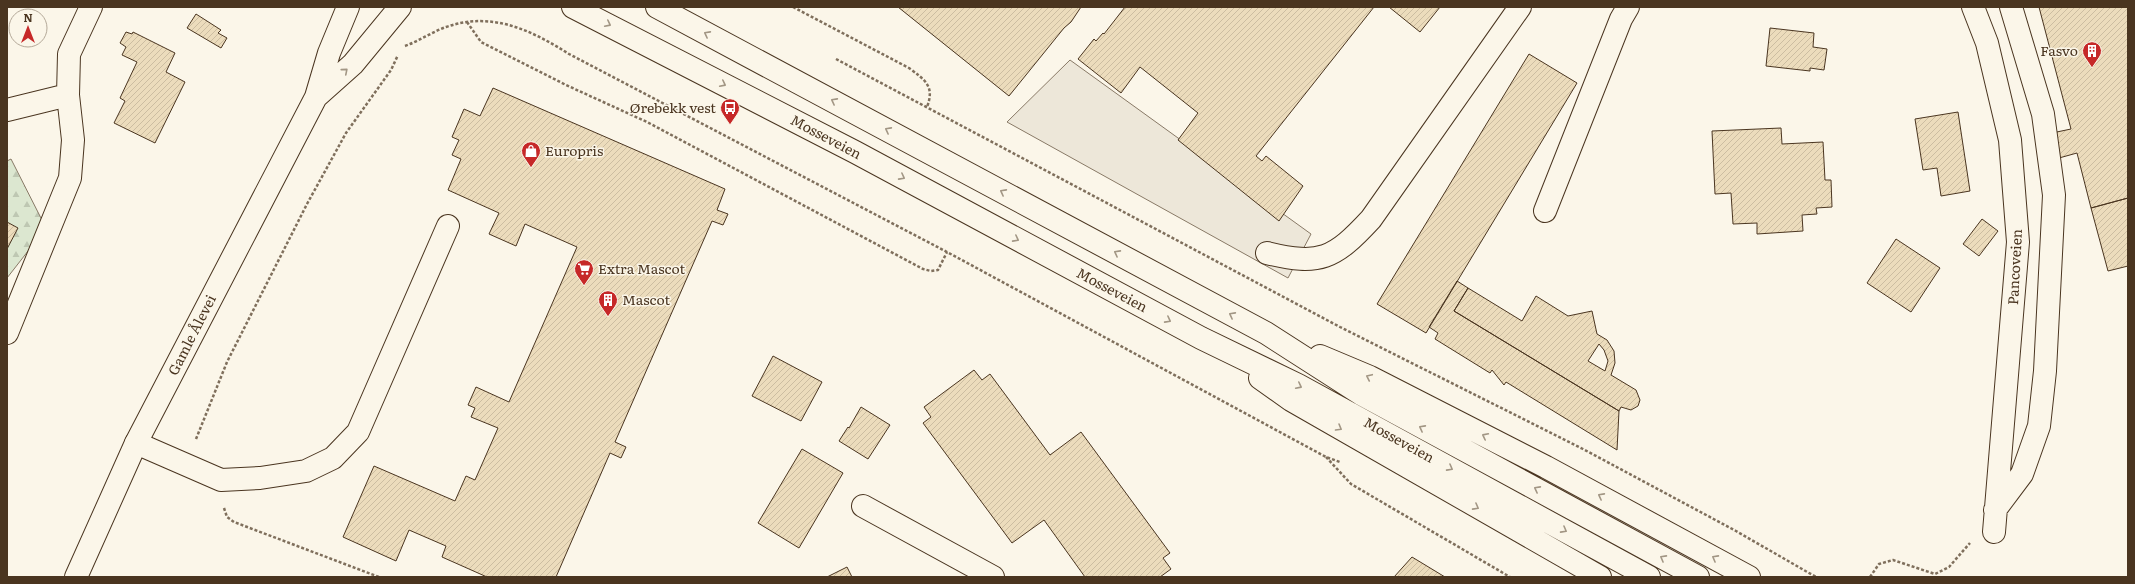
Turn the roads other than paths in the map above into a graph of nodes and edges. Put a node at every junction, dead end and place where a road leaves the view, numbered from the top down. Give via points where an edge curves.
1 (91, 7) edge
2 (348, 7) edge
3 (400, 7) edge
4 (573, 7) edge
5 (657, 7) edge
6 (1520, 7) edge
7 (1628, 7) edge
8 (1973, 7) edge
9 (2011, 7) edge
10 (68, 95) junction
11 (316, 97) junction
12 (7, 110) edge
13 (1545, 211) dead end
14 (448, 226) dead end
15 (1267, 253) dead end
16 (7, 333) edge
17 (1266, 333) junction
18 (1201, 338) junction
19 (136, 443) junction
20 (863, 506) dead end
21 (1995, 510) junction
22 (1994, 532) road end
23 (76, 577) edge
24 (993, 577) edge
25 (1600, 577) edge
26 (1649, 577) edge
27 (1698, 577) edge
28 (1749, 577) edge

1 - 10 main road via 69,54
2 - 11 main road, Gamle Ålevei via 328,53
11 -> 3 main road, Gamle Ålevei via 353,64
4 -> 18 main road, Mosseveien via 855,152
17 -> 5 main road, Mosseveien
6 - 15 main road via 1371,219 1353,239 1337,252 1309,260
7 - 13 main road
8 - 21 main road, Pancoveien via 1987,43 2010,140 2018,242
9 - 21 main road via 2043,114 2054,195 2045,371 2039,426 2022,474
10 - 12 main road
10 - 16 main road via 73,140 70,178
11 - 19 main road, Gamle Ålevei
14 - 19 main road via 358,432 332,458 306,471 260,478 220,480
27 -> 17 main road, Mosseveien via 1361,394
28 -> 17 main road via 1632,512 1370,377
18 -> 25 main road via 1291,400
18 -> 26 main road, Mosseveien via 1298,385
19 - 23 main road, Gamle Ålevei
20 - 24 main road
21 - 22 main road, Pancoveien

